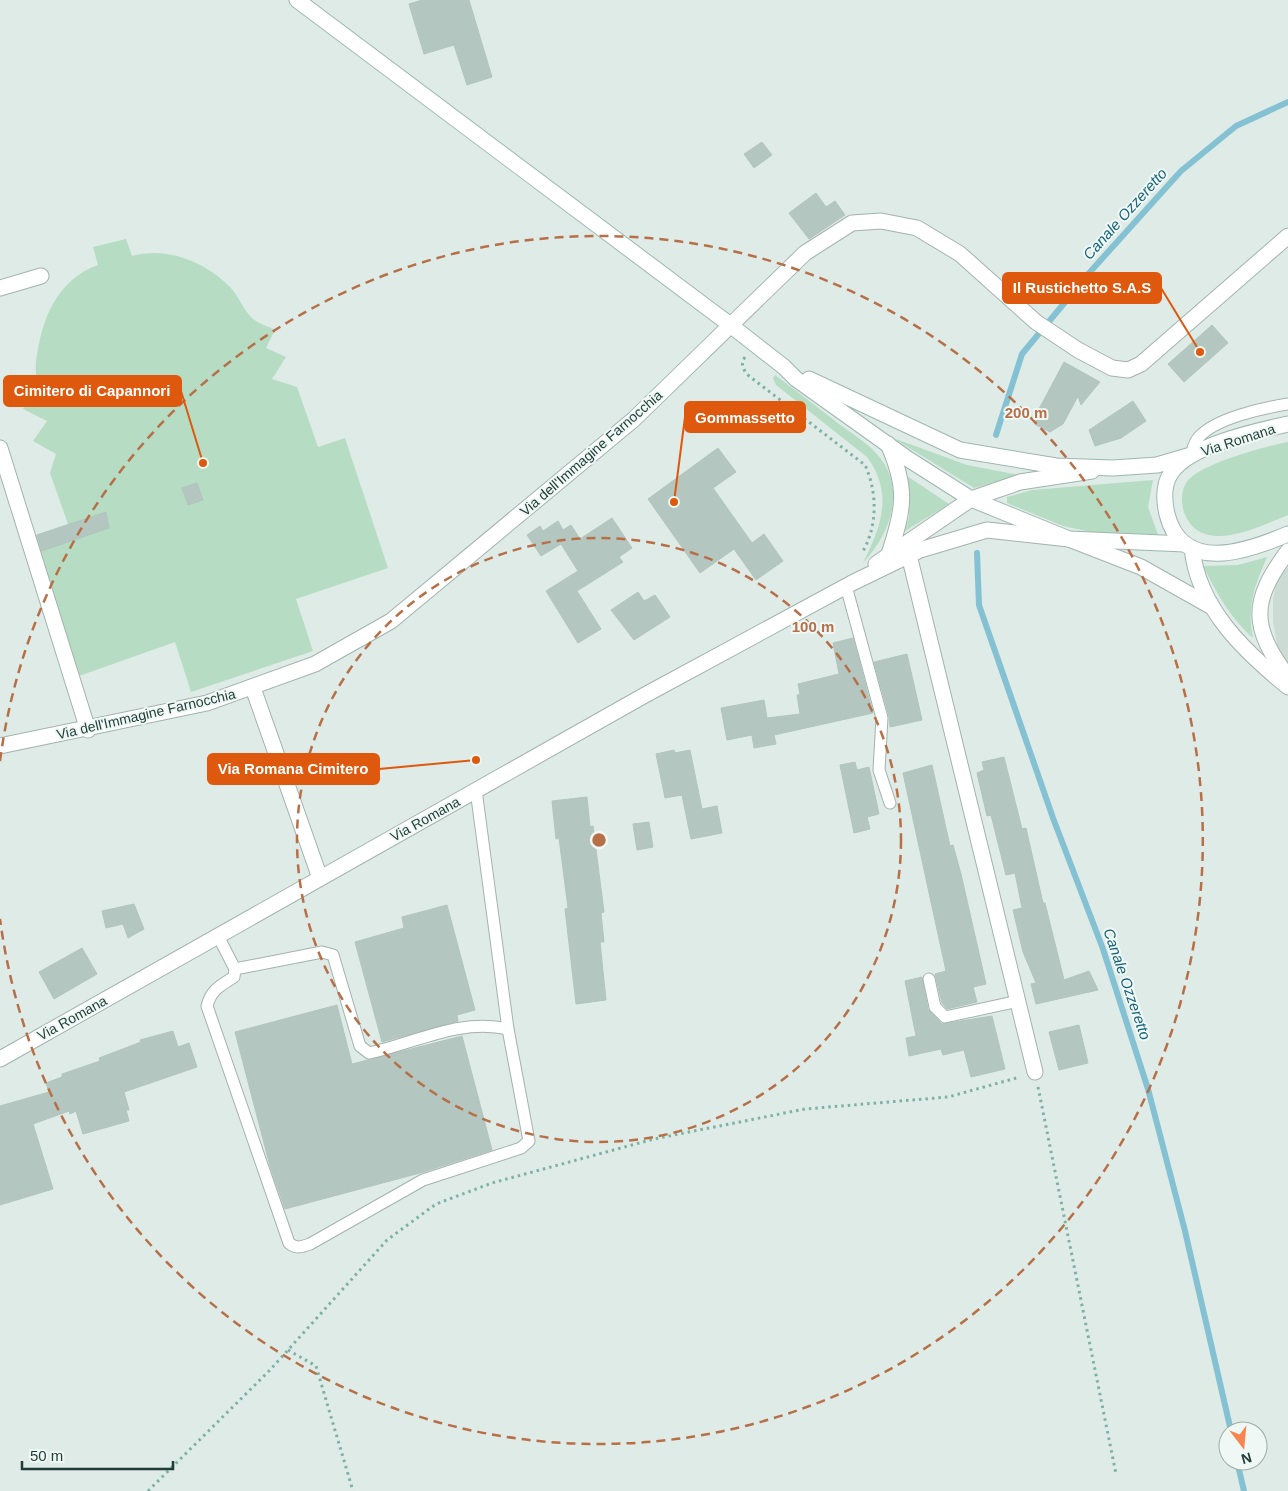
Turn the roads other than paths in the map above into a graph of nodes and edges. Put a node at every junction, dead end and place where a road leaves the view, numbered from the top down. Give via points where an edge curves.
1 (297, 0) edge
2 (1288, 236) edge
3 (41, 276) dead end
4 (0, 288) edge
5 (729, 324) junction
6 (784, 367) junction
7 (1288, 404) edge
8 (1288, 424) edge
9 (888, 444) junction
10 (0, 448) edge
11 (1191, 455) junction
12 (1112, 468) junction
13 (970, 499) junction
14 (1288, 534) edge
15 (1069, 539) junction
16 (1188, 546) junction
17 (1288, 551) edge
18 (889, 554) junction
19 (909, 555) junction
20 (849, 584) junction
21 (1212, 607) junction
22 (1288, 677) edge
23 (1288, 687) edge
24 (253, 688) junction
25 (88, 730) junction
26 (0, 746) edge
27 (476, 790) junction
28 (890, 802) dead end
29 (320, 878) junction
30 (218, 936) junction
31 (235, 969) junction
32 (929, 979) dead end
33 (1018, 1002) junction
34 (508, 1029) junction
35 (0, 1059) edge
36 (1035, 1072) road end

1 - 5 street
2 - 5 street, Via dell'Immagine Farnocchia via 1155,353 1128,370 1112,368 1061,339 1036,322 960,254 917,228 881,221 852,222 805,253
3 - 4 street
5 - 6 street
5 - 24 street, Via dell'Immagine Farnocchia via 633,420 391,621 315,664
6 - 9 street via 796,379
6 - 12 street via 960,450 1056,466
7 - 11 lane via 1233,418 1207,430 1196,441
8 - 11 street, Via Romana
9 - 13 street
9 - 18 street via 902,480 902,502
10 - 25 street
11 - 12 street via 1156,466
11 - 16 street, Via Romana via 1171,474 1164,495 1175,534
12 - 13 street via 1020,482
13 - 15 street
13 - 18 street
14 - 16 street via 1258,547 1226,554 1206,553
15 - 16 street
15 - 19 street via 986,530
15 - 21 street via 1141,567
16 - 21 street via 1194,570
17 - 22 street via 1263,590 1259,614 1263,638
18 - 20 street
19 - 20 street
19 - 33 street
20 - 27 street, Via Romana
20 - 28 lane via 882,718 879,770
21 - 23 street via 1229,633 1252,658
24 - 25 street, Via dell'Immagine Farnocchia via 207,703
24 - 29 street
25 - 26 street, Via dell'Immagine Farnocchia
27 - 29 street, Via Romana
27 - 34 lane
29 - 30 street, Via Romana
30 - 31 lane
30 - 35 street, Via Romana
31 - 34 lane via 322,952 333,956 360,1046 369,1053 464,1026 487,1024
31 - 34 lane via 234,977 216,988 207,1006 289,1243 293,1246 310,1244 423,1180 521,1148 529,1141
32 - 33 lane via 935,1007 945,1017
33 - 36 street

